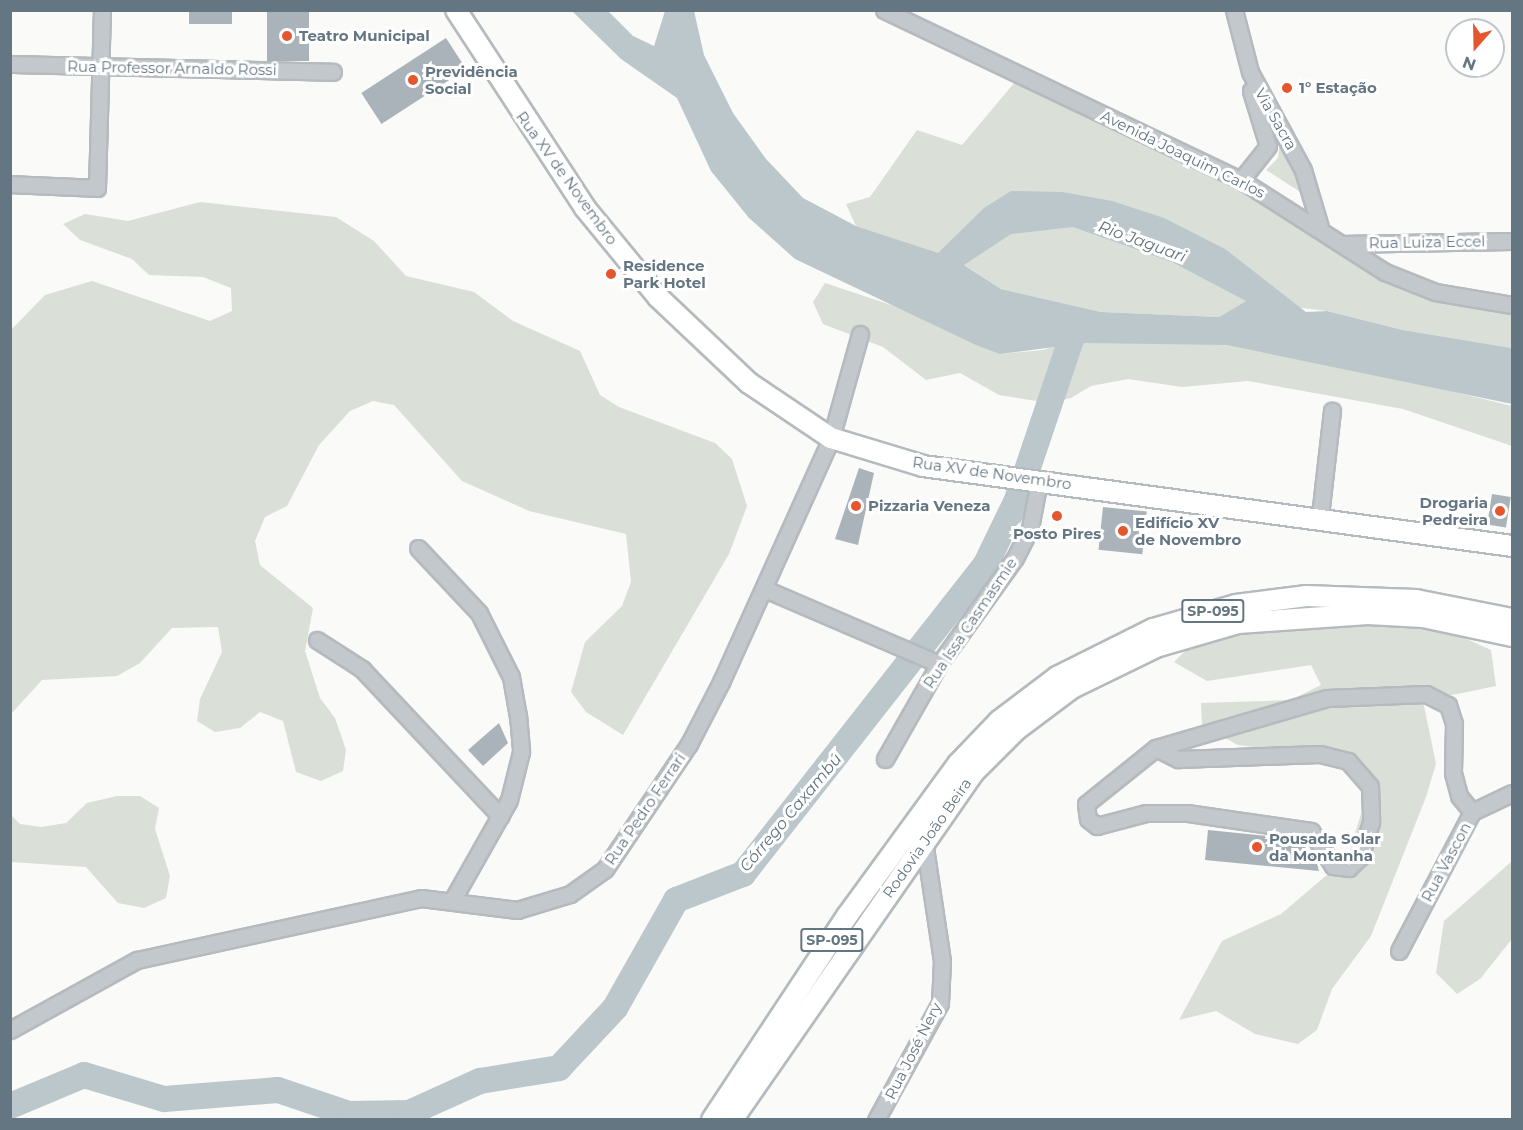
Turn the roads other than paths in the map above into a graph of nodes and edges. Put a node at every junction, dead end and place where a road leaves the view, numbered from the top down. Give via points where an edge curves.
1 (102, 10) edge
2 (456, 10) edge
3 (884, 10) edge
4 (1228, 10) edge
5 (1234, 10) edge
6 (10, 64) edge
7 (100, 66) junction
8 (333, 72) dead end
9 (1250, 80) junction
10 (1241, 180) junction
11 (10, 184) edge
12 (1320, 226) junction
13 (1512, 241) edge
14 (1341, 244) junction
15 (1512, 305) edge
16 (860, 334) dead end
17 (1332, 411) dead end
18 (831, 438) junction
19 (1030, 479) junction
20 (1320, 516) junction
21 (1512, 546) edge
22 (418, 548) dead end
23 (765, 590) junction
24 (1512, 619) edge
25 (1512, 636) edge
26 (317, 640) dead end
27 (934, 662) junction
28 (1156, 748) junction
29 (885, 759) dead end
30 (1512, 793) edge
31 (1472, 812) junction
32 (500, 816) junction
33 (924, 837) junction
34 (453, 898) junction
35 (1399, 951) dead end
36 (10, 1030) edge
37 (712, 1119) edge
38 (732, 1119) edge
39 (876, 1119) edge

1 - 7 street
2 - 18 main road, Rua XV de Novembro via 585,207 658,297 749,383
3 - 10 street, Avenida Joaquim Carlos
4 - 9 street, Via Sacra
5 - 9 street, Via Sacra
6 - 7 street, Rua Professor Arnaldo Rossi
7 - 8 street, Rua Professor Arnaldo Rossi
7 - 11 street via 97,188
9 - 10 street, Via Sacra via 1268,146
9 - 12 street, Via Sacra via 1303,170
10 - 12 street, Avenida Joaquim Carlos
12 - 14 street, Avenida Joaquim Carlos
13 - 14 street, Rua Luiza Eccel
14 - 15 street, Avenida Joaquim Carlos via 1385,272 1435,292
16 - 18 street, Rua Pedro Ferrari
17 - 20 street
18 - 19 main road, Rua XV de Novembro via 923,466
18 - 23 street, Rua Pedro Ferrari
19 - 20 main road, Rua XV de Novembro
19 - 27 street, Rua Issa Casmasmie via 1030,528 1015,558
20 - 21 main road, Rua XV de Novembro
22 - 32 street via 479,613 511,677 521,752
23 - 27 street
23 - 34 street, Rua Pedro Ferrari via 689,744 605,869 570,894 517,910 477,909
24 - 37 main road, Rodovia João Beira / SP-095 via 1416,600 1306,596 1236,605 1154,629 1067,672 999,721 958,764 847,916
25 - 33 main road, Rodovia João Beira / SP-095 via 1423,617 1368,614 1308,615 1196,633 1118,663 1035,716 973,773
26 - 32 street via 362,669
27 - 29 street, Rua Issa Casmasmie
28 - 28 street via 1086,804 1088,819 1105,827 1146,813 1188,813 1311,831 1338,870 1360,857 1371,822 1370,786 1348,761 1320,754 1178,759
28 - 31 street via 1327,698 1426,694 1448,705 1454,724 1453,773 1459,796
30 - 31 street, Rua Vascon
31 - 35 street, Rua Vascon
32 - 34 street
33 - 38 main road, Rodovia João Beira / SP-095
33 - 39 street, Rua José Nery via 942,961 940,1003
34 - 36 street, Rua Pedro Ferrari via 374,906 137,960

